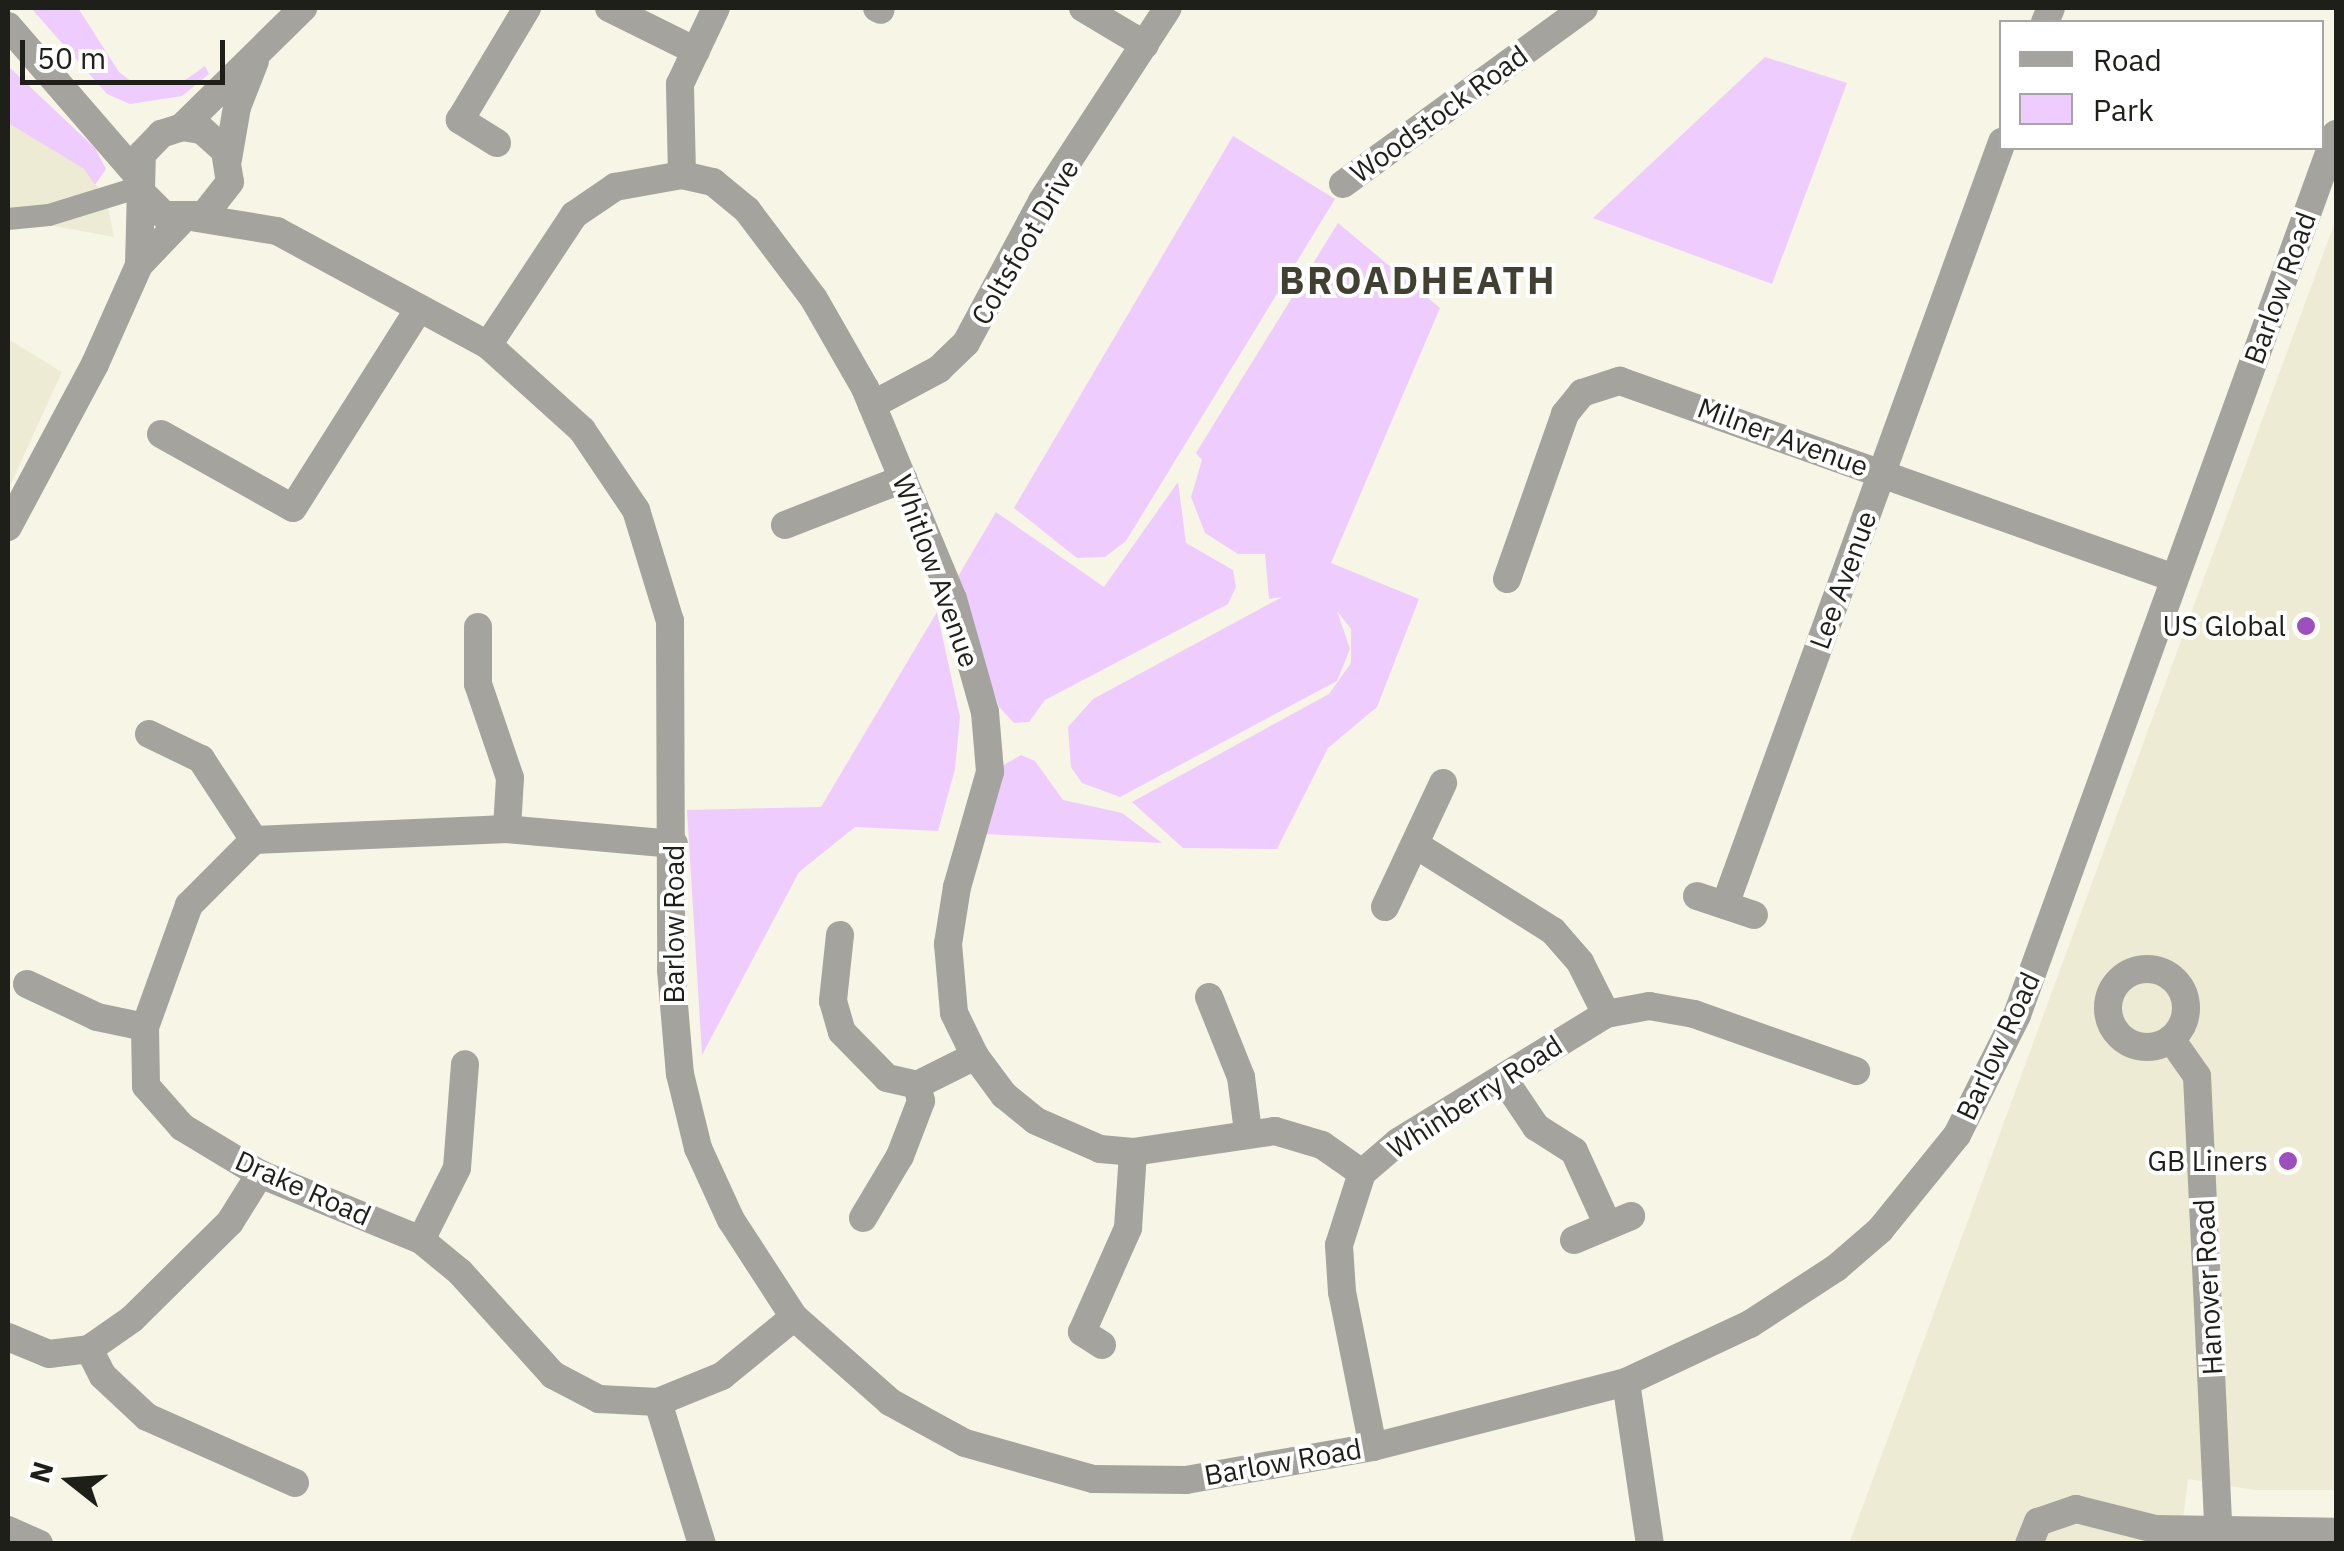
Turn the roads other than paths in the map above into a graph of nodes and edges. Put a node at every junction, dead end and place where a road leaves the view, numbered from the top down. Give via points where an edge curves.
1 (303, 8) edge
2 (527, 8) edge
3 (609, 8) edge
4 (716, 8) edge
5 (1083, 8) edge
6 (1168, 8) edge
7 (1584, 8) edge
8 (8, 26) edge
9 (1145, 45) junction
10 (696, 51) junction
11 (256, 60) junction
12 (79, 102) junction
13 (178, 128) junction
14 (2336, 134) edge
15 (497, 143) dead end
16 (1999, 150) edge
17 (229, 163) junction
18 (682, 175) junction
19 (1343, 184) dead end
20 (140, 186) junction
21 (190, 218) junction
22 (8, 219) edge
23 (277, 231) junction
24 (139, 265) junction
25 (419, 309) junction
26 (488, 345) junction
27 (872, 405) junction
28 (161, 434) dead end
29 (1882, 473) junction
30 (903, 479) junction
31 (785, 525) dead end
32 (8, 527) edge
33 (2174, 578) junction
34 (1507, 579) dead end
35 (478, 627) dead end
36 (149, 734) dead end
37 (1442, 783) dead end
38 (506, 829) junction
39 (254, 840) junction
40 (674, 844) junction
41 (1416, 845) junction
42 (1698, 896) dead end
43 (1725, 906) junction
44 (1384, 907) dead end
45 (1754, 916) dead end
46 (840, 935) dead end
47 (28, 984) dead end
48 (1209, 997) dead end
49 (1606, 1014) junction
50 (145, 1027) junction
51 (2172, 1038) dead end
52 (975, 1056) junction
53 (466, 1064) dead end
54 (1856, 1071) dead end
55 (1503, 1078) junction
56 (917, 1085) junction
57 (1248, 1132) junction
58 (1133, 1152) junction
59 (1362, 1173) junction
60 (260, 1174) junction
61 (863, 1218) dead end
62 (421, 1240) junction
63 (1574, 1240) dead end
64 (794, 1317) junction
65 (8, 1337) edge
66 (1102, 1345) dead end
67 (90, 1349) junction
68 (1626, 1382) junction
69 (658, 1402) junction
70 (1372, 1446) junction
71 (295, 1482) dead end
72 (8, 1530) edge
73 (2336, 1532) edge
74 (2220, 1536) edge
75 (39, 1544) edge
76 (702, 1544) edge
77 (1650, 1544) edge
78 (2029, 1544) edge

1 - 11 street
2 - 15 street via 460,120
3 - 10 street
4 - 10 street
5 - 9 street
6 - 9 street, Coltsfoot Drive
7 - 19 street, Woodstock Road
8 - 12 street
9 - 27 street, Coltsfoot Drive via 1042,201 966,343 940,370
10 - 18 street via 680,84
11 - 13 street
11 - 17 street via 237,106
12 - 13 street via 122,126
12 - 20 street
13 - 17 street via 216,139
13 - 20 street via 150,142
14 - 33 street, Barlow Road
16 - 29 street, Lee Avenue
17 - 21 street via 224,196
17 - 23 street, Barlow Road via 247,199
18 - 26 street via 615,187 574,215
18 - 27 street, Whitlow Avenue via 713,182 747,210 814,300
20 - 21 street via 164,215
20 - 22 street via 49,216
20 - 24 street
21 - 23 street, Barlow Road
21 - 24 street
23 - 25 street, Barlow Road
24 - 32 street
25 - 26 street, Barlow Road
25 - 28 street via 293,508
26 - 40 street, Barlow Road via 582,430 636,510 657,565 670,621
27 - 30 street, Whitlow Avenue
29 - 33 street, Milner Avenue
29 - 34 street, Milner Avenue via 1633,384 1594,386 1565,414
29 - 43 street, Lee Avenue
30 - 31 street
30 - 52 street, Whitlow Avenue via 953,599 985,712 990,772 948,944 954,1013
33 - 68 street, Barlow Road via 2017,1015 1957,1135 1880,1230 1836,1268 1750,1324
35 - 38 street via 478,684 510,778
36 - 39 street via 201,759
37 - 41 street
38 - 39 street
38 - 40 street
39 - 50 street, Drake Road via 189,905
40 - 64 street, Barlow Road via 675,1028 697,1142 731,1220
41 - 44 street
41 - 49 street via 1553,931 1580,962
42 - 43 street
43 - 45 street
46 - 56 street via 834,1002 842,1032 887,1078
47 - 50 street via 97,1017
48 - 57 street via 1241,1077
49 - 54 street, Whinberry Road via 1649,1006 1694,1014
49 - 55 street, Whinberry Road
50 - 60 street, Drake Road via 146,1086 182,1127
51 - 74 street, Hanover Road via 2198,1076
52 - 56 street
52 - 58 street, Whitlow Avenue via 1004,1096 1036,1121 1100,1150
53 - 62 street via 457,1168
55 - 59 street, Whinberry Road via 1398,1142
55 - 63 street via 1536,1126 1574,1151 1619,1220
56 - 61 street via 922,1101 900,1156
57 - 58 street, Whitlow Avenue
57 - 59 street, Whitlow Avenue via 1298,1135
58 - 66 street via 1128,1228 1082,1332
59 - 70 street, Whinberry Road via 1339,1246
60 - 62 street, Drake Road
60 - 67 street via 230,1222 132,1318
62 - 69 street, Drake Road via 460,1272 552,1374 599,1399
64 - 69 street, Drake Road via 722,1376
64 - 70 street, Barlow Road via 890,1402 965,1443 1093,1479 1186,1480
65 - 67 street via 49,1354
67 - 71 street via 102,1376 147,1417
68 - 70 street, Barlow Road
68 - 77 street
69 - 76 street
72 - 75 street
73 - 74 street
74 - 78 street via 2155,1529 2076,1508 2038,1522

